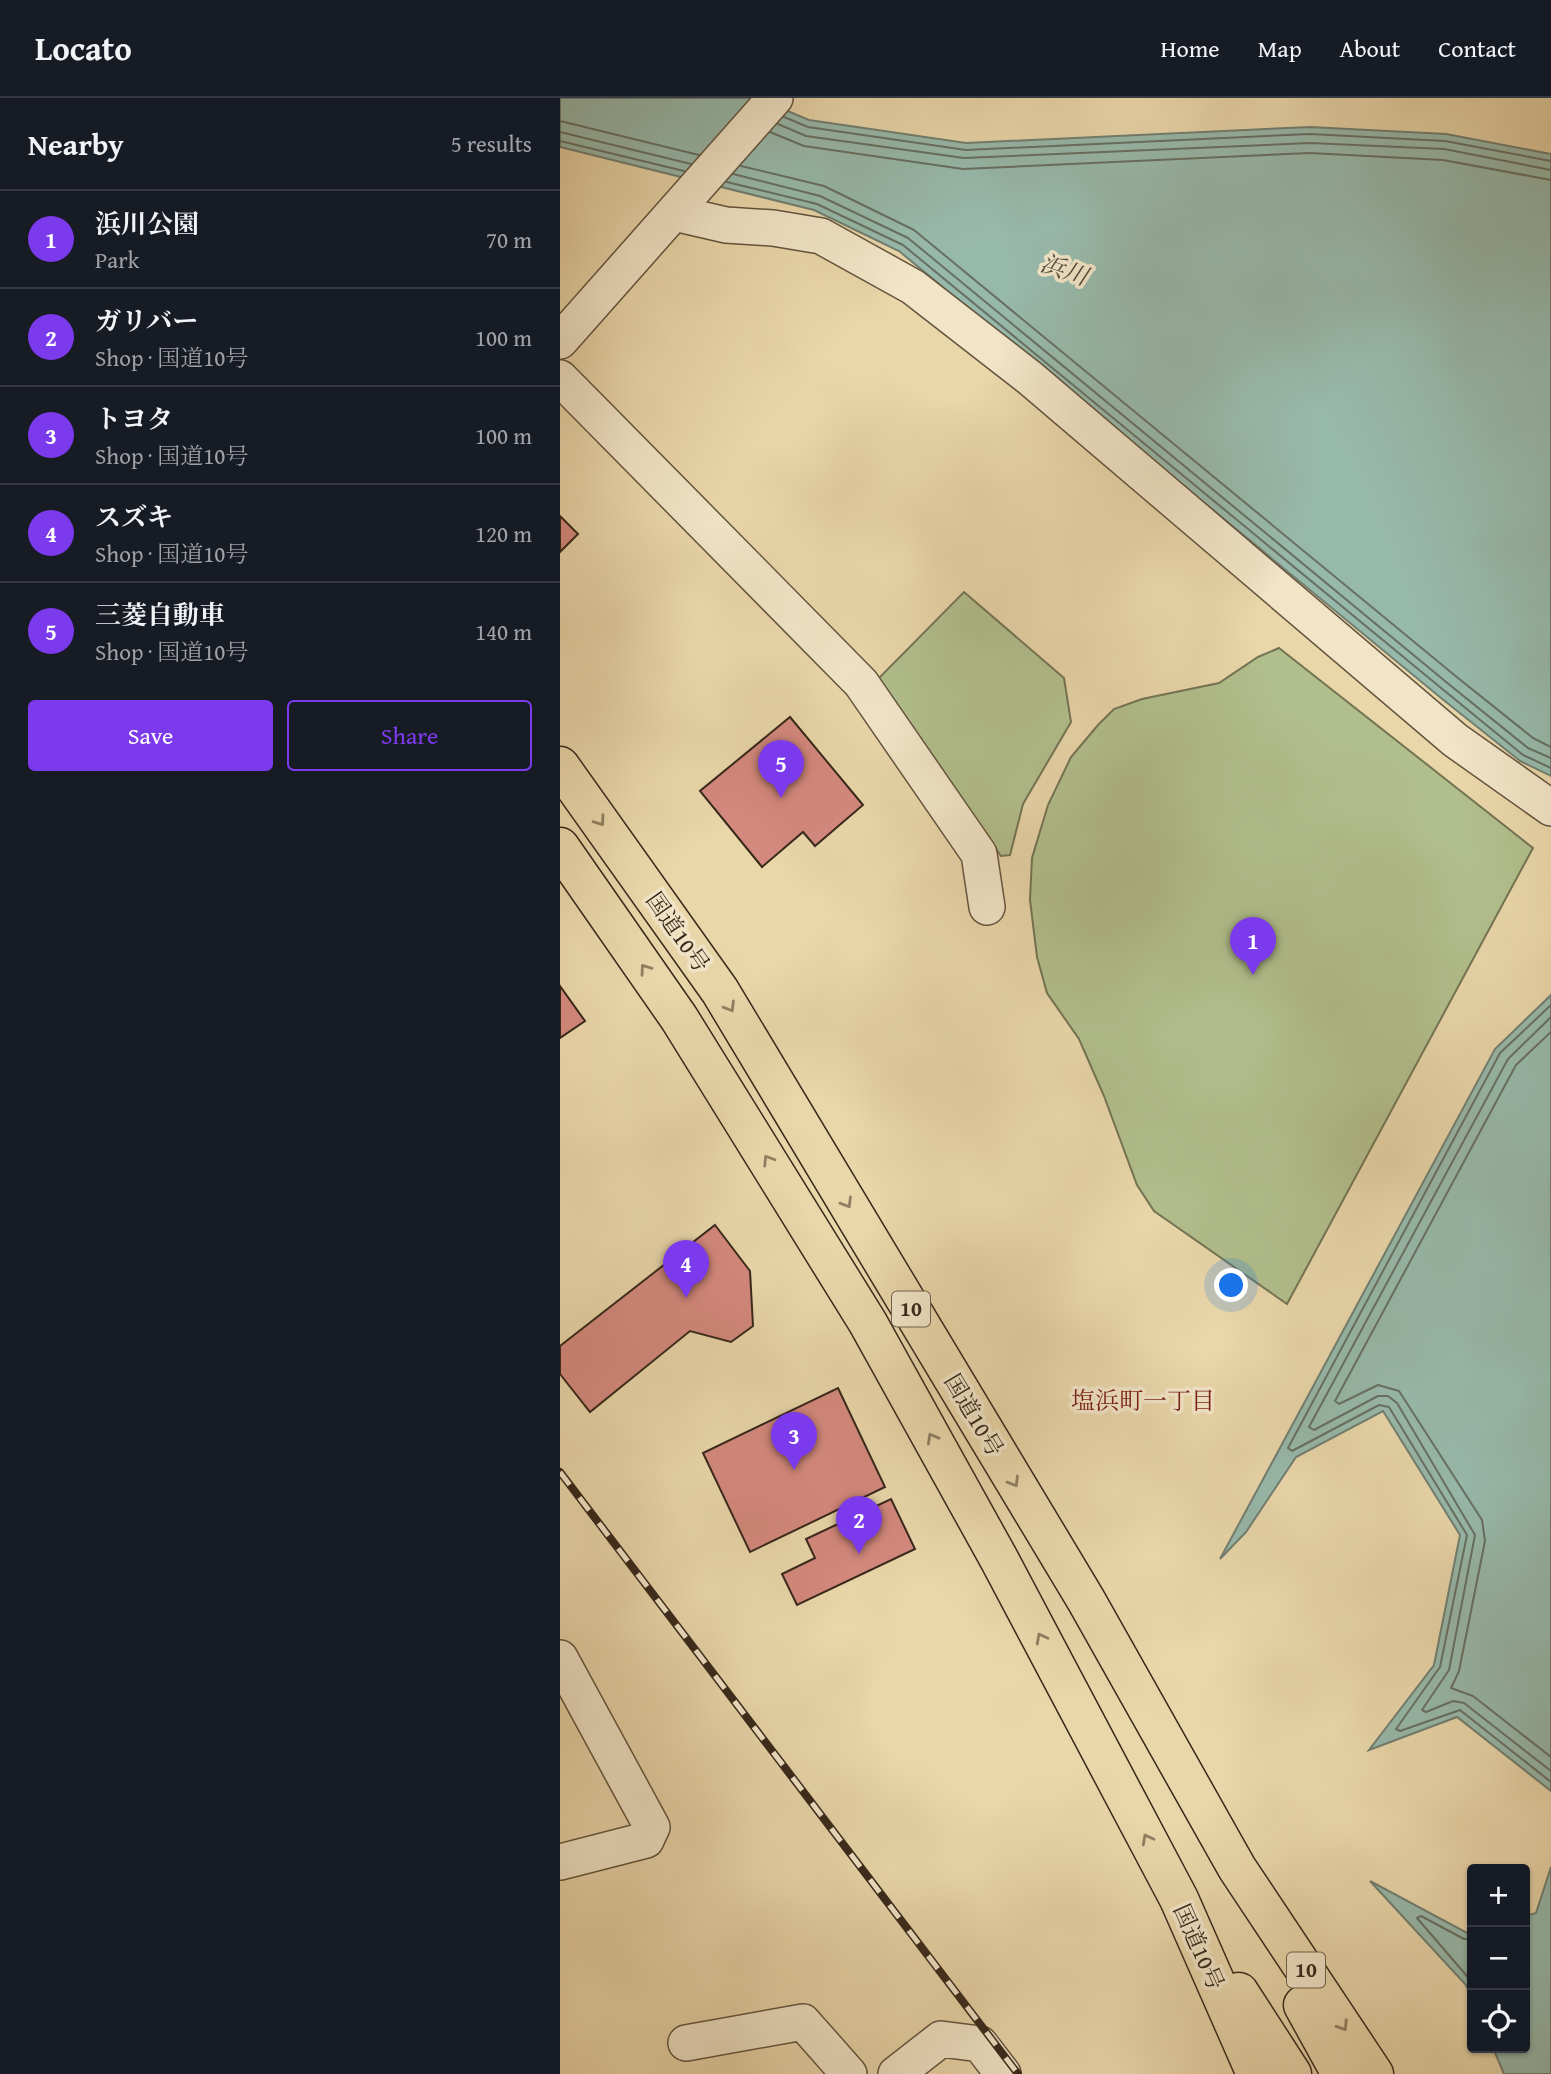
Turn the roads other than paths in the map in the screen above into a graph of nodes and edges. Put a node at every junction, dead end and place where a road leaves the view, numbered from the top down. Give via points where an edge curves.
1 (775, 98) edge
2 (677, 209) junction
3 (560, 341) edge
4 (560, 378) edge
5 (560, 766) edge
6 (1551, 808) edge
7 (560, 847) edge
8 (986, 908) dead end
9 (560, 1658) edge
10 (560, 1862) edge
11 (1237, 1868) junction
12 (1179, 1899) junction
13 (686, 2043) dead end
14 (849, 2074) edge
15 (896, 2074) edge
16 (1003, 2074) edge
17 (1256, 2074) edge
18 (1292, 2074) edge
19 (1341, 2074) edge
20 (1374, 2074) edge

1 - 2 street
2 - 3 street
2 - 6 street via 726,225 821,236 913,287 1051,396 1455,740
4 - 8 street via 861,683 979,854
5 -> 11 highway, 国道10号 / 10 via 720,991 1086,1600
12 -> 7 highway, 国道10号 / 10 via 868,1323 679,1018
9 - 10 street via 652,1827 646,1840
11 - 19 highway, 10
11 -> 20 highway, 国道10号 / 10
12 - 17 highway, 国道10号 / 10
12 - 18 highway, 10
13 - 14 street via 803,2022
15 - 16 street via 941,2039 980,2045

